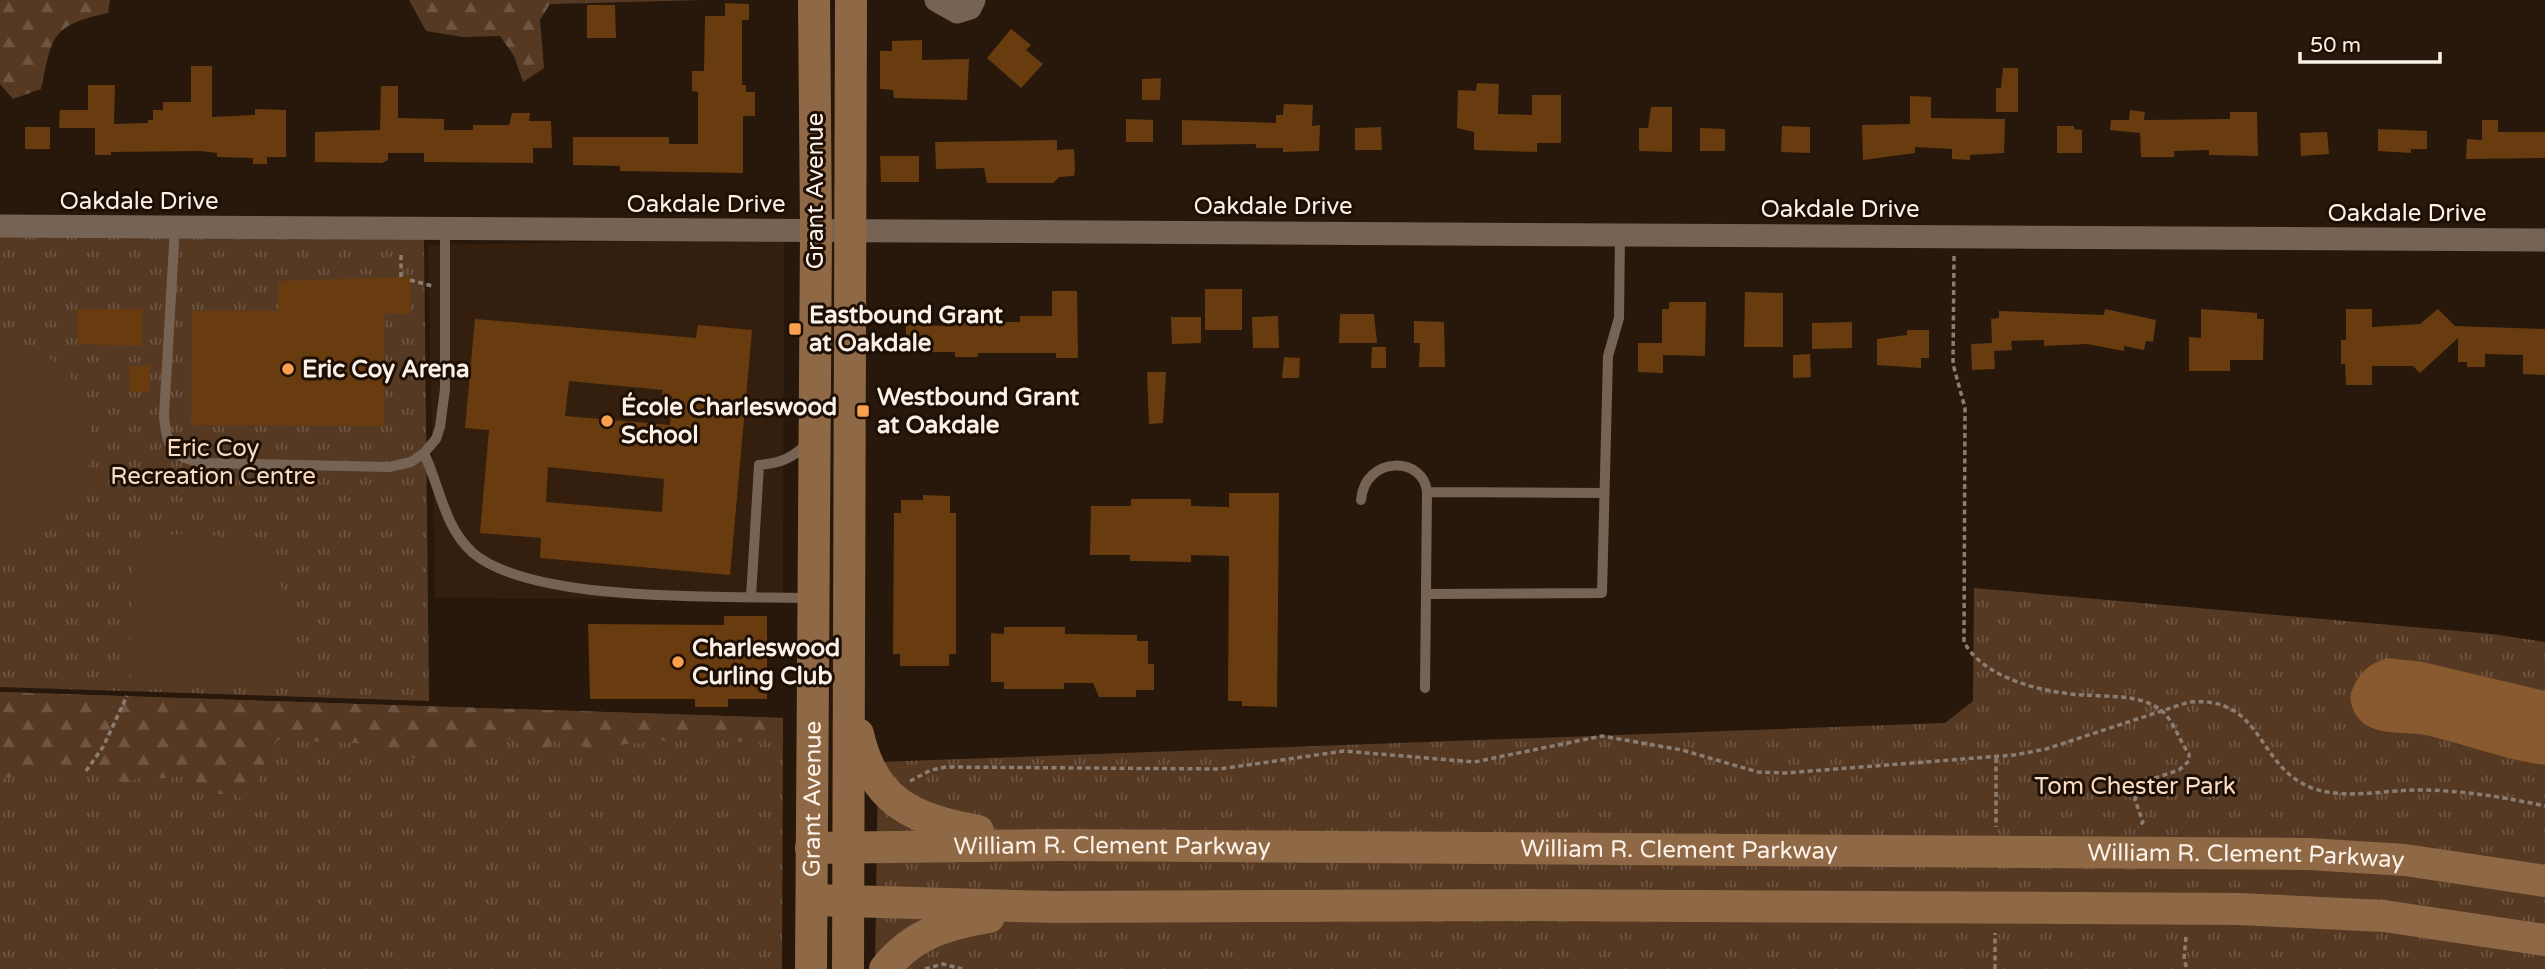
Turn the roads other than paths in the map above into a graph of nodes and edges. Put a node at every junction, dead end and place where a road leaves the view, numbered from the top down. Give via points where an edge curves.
1 (814, 0) edge
2 (851, 0) edge
3 (936, 0) edge
4 (974, 0) edge
5 (0, 226) edge
6 (175, 227) junction
7 (445, 229) junction
8 (851, 230) junction
9 (817, 231) junction
10 (1620, 234) junction
11 (2545, 240) edge
12 (814, 438) junction
13 (424, 453) junction
14 (1427, 492) junction
15 (1604, 493) junction
16 (1361, 499) dead end
17 (1426, 594) junction
18 (751, 597) junction
19 (813, 598) junction
20 (1425, 688) dead end
21 (849, 695) junction
22 (1056, 845) junction
23 (811, 848) junction
24 (848, 848) junction
25 (2545, 881) edge
26 (812, 900) junction
27 (849, 900) junction
28 (1053, 907) junction
29 (2545, 940) edge
30 (811, 969) edge
31 (848, 969) edge
32 (885, 969) edge

1 - 9 main road, Grant Avenue
2 - 8 main road, Grant Avenue
3 - 4 street via 957,12 970,8
5 - 6 street, Oakdale Drive
6 - 7 street, Oakdale Drive
6 - 13 lane via 164,416 166,439 173,451 186,460 203,463 389,467 411,462
7 - 9 street, Oakdale Drive
7 - 13 lane via 446,389 436,439
8 - 9 street, Oakdale Drive
8 - 10 street, Oakdale Drive
8 - 21 main road, Grant Avenue
9 - 12 main road, Grant Avenue
10 - 11 street, Oakdale Drive
10 - 15 lane via 1619,318 1608,356
12 - 18 lane via 793,457 759,465
12 - 19 main road, Grant Avenue
13 - 18 lane via 451,524 473,552 489,563 590,592
14 - 15 lane
14 - 16 lane via 1426,481 1417,471 1403,466 1375,469 1366,478
14 - 17 lane
15 - 17 lane via 1602,593
17 - 20 lane
18 - 19 lane
19 - 23 main road, Grant Avenue
21 - 22 main road via 870,773 902,806 937,824
21 - 24 main road, Grant Avenue
22 - 24 main road, William R. Clement Parkway
22 - 25 main road, William R. Clement Parkway via 2296,854 2405,860
23 - 24 main road, William R. Clement Parkway
23 - 26 main road, Grant Avenue
24 - 27 main road, Grant Avenue
26 - 27 main road
26 - 30 main road, Grant Avenue
27 - 28 main road
27 - 31 main road, Grant Avenue
28 - 29 main road via 2289,910 2424,920
28 - 32 main road via 931,931 909,943

